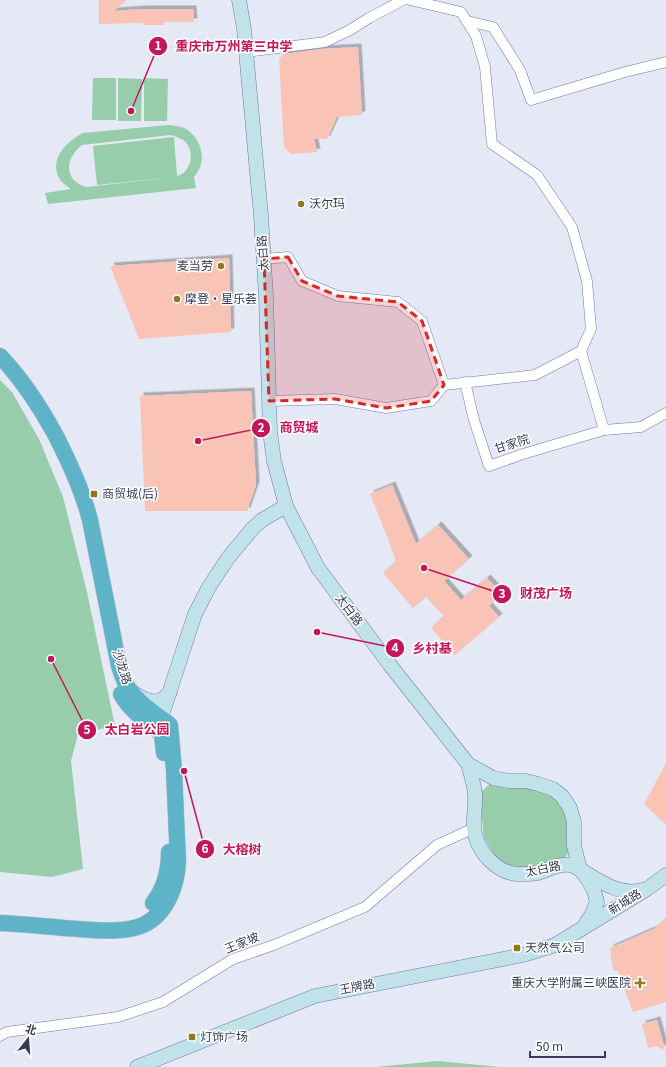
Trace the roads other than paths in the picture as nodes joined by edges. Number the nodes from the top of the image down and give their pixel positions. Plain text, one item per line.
1 (239, 0) edge
2 (403, 0) edge
3 (410, 0) edge
4 (467, 21) junction
5 (246, 52) junction
6 (666, 62) edge
7 (264, 259) junction
8 (581, 351) junction
9 (0, 356) edge
10 (0, 371) edge
11 (465, 382) junction
12 (444, 384) junction
13 (269, 401) junction
14 (666, 413) edge
15 (604, 430) junction
16 (286, 506) junction
17 (128, 688) junction
18 (170, 692) junction
19 (165, 726) junction
20 (468, 764) junction
21 (474, 828) junction
22 (580, 870) junction
23 (666, 875) edge
24 (646, 889) junction
25 (0, 914) edge
26 (0, 923) edge
27 (583, 928) junction
28 (0, 1036) edge
29 (137, 1067) edge

1 - 5 main road, 太白路
2 - 5 street
3 - 4 street
4 - 6 street
4 - 8 street
5 - 7 main road, 太白路
7 - 12 street
7 - 13 main road, 太白路
8 - 11 street
8 - 15 street
9 - 17 highway, 沙龙路
10 - 19 highway, 沙龙路
11 - 12 street
11 - 15 street, 甘家院
12 - 13 street
13 - 16 main road, 太白路
14 - 15 street, 甘家院
16 - 18 main road
16 - 20 main road, 太白路
17 - 18 main road
17 - 19 highway, 沙龙路
18 - 19 main road
19 - 25 highway
19 - 26 highway
20 - 21 main road, 太白路
20 - 22 main road, 太白路
21 - 22 main road, 太白路
21 - 28 street, 王家坡
22 - 24 main road, 太白路
22 - 27 main road, 太白路
23 - 24 main road, 新城路
24 - 27 main road, 新城路
27 - 29 main road, 王牌路

